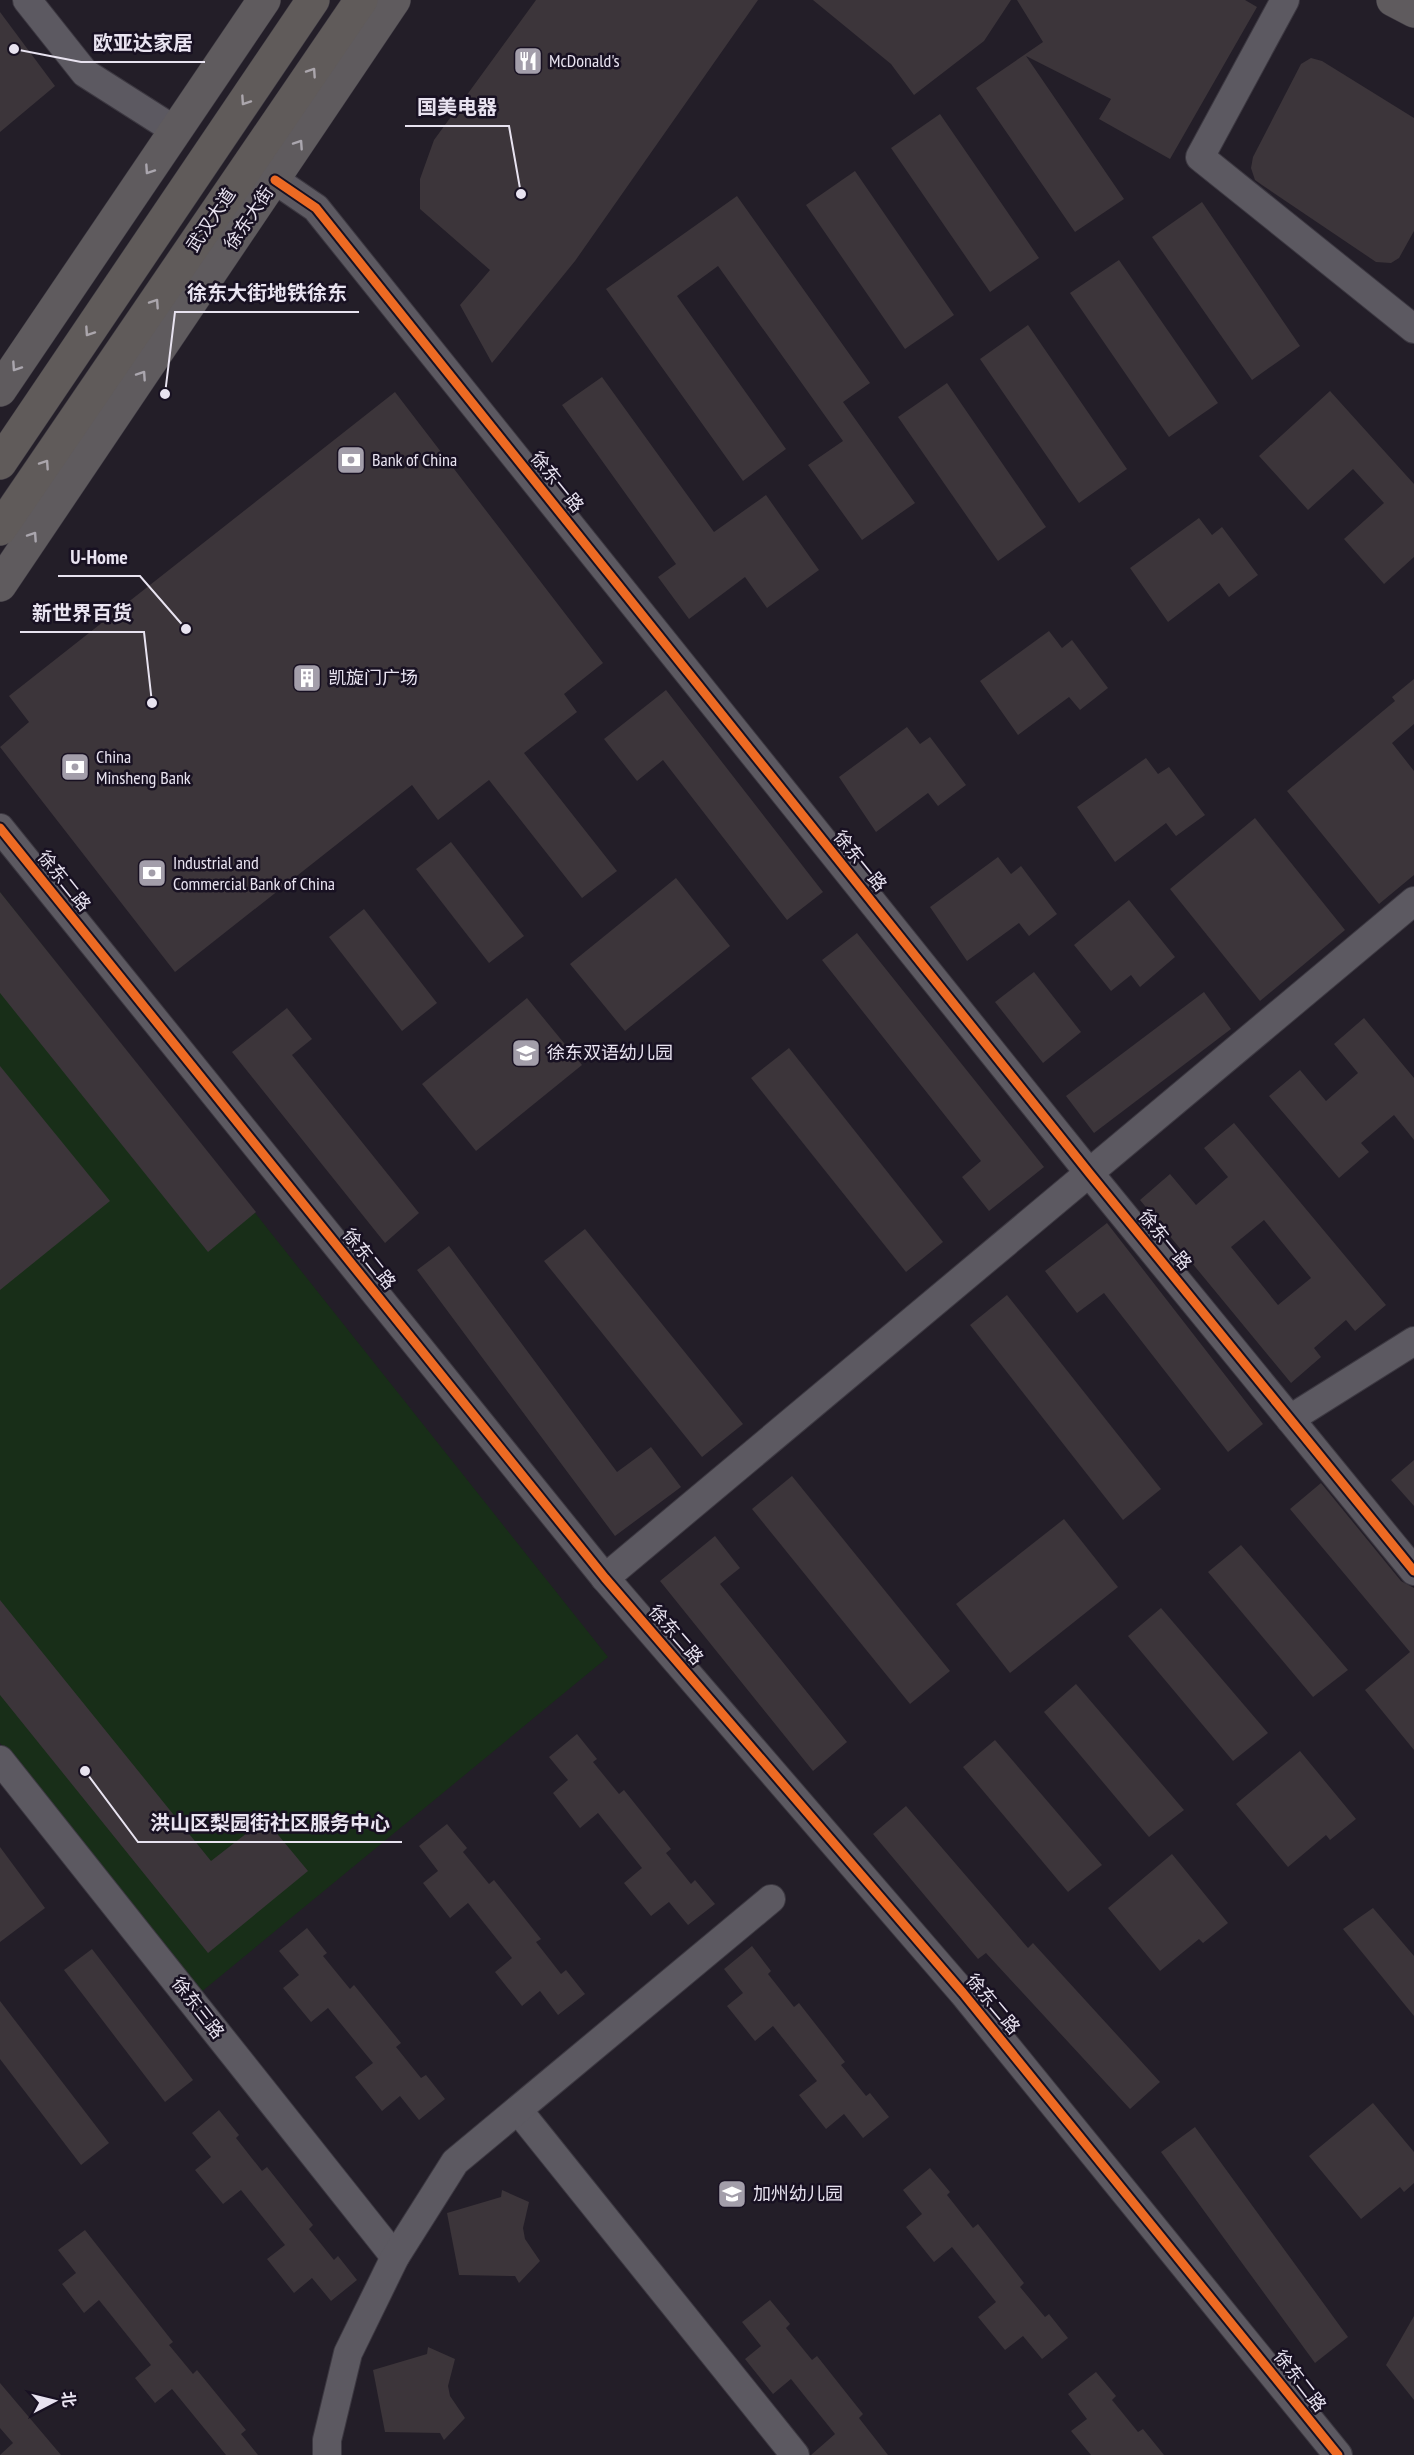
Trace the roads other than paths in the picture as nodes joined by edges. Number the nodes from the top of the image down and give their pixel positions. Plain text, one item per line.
1 (27, 0) edge
2 (264, 0) edge
3 (313, 0) edge
4 (361, 0) edge
5 (394, 0) edge
6 (1285, 0) edge
7 (1393, 0) edge
8 (1414, 11) edge
9 (176, 131) junction
10 (275, 180) junction
11 (1414, 329) edge
12 (0, 390) edge
13 (0, 463) edge
14 (0, 529) edge
15 (0, 585) edge
16 (0, 828) edge
17 (1414, 901) edge
18 (1090, 1174) junction
19 (1414, 1341) edge
20 (1290, 1419) junction
21 (1414, 1571) edge
22 (605, 1578) junction
23 (0, 1760) edge
24 (771, 1899) dead end
25 (518, 2110) junction
26 (395, 2257) junction
27 (327, 2455) edge
28 (795, 2455) edge
29 (1338, 2455) edge

1 - 9 street
2 - 9 main road
3 -> 13 highway
14 -> 4 highway, 武汉大道
10 -> 5 main road, 徐东大街
6 - 11 street
7 - 8 main road
9 -> 12 main road
15 -> 10 main road, 徐东大街
10 - 18 street, 徐东一路
16 - 22 street, 徐东二路
17 - 18 street
18 - 20 street, 徐东一路
18 - 22 street
19 - 20 street
20 - 21 street, 徐东一路
22 - 29 street, 徐东二路
23 - 26 street, 徐东三路
24 - 25 street
25 - 26 street
25 - 28 street
26 - 27 street

